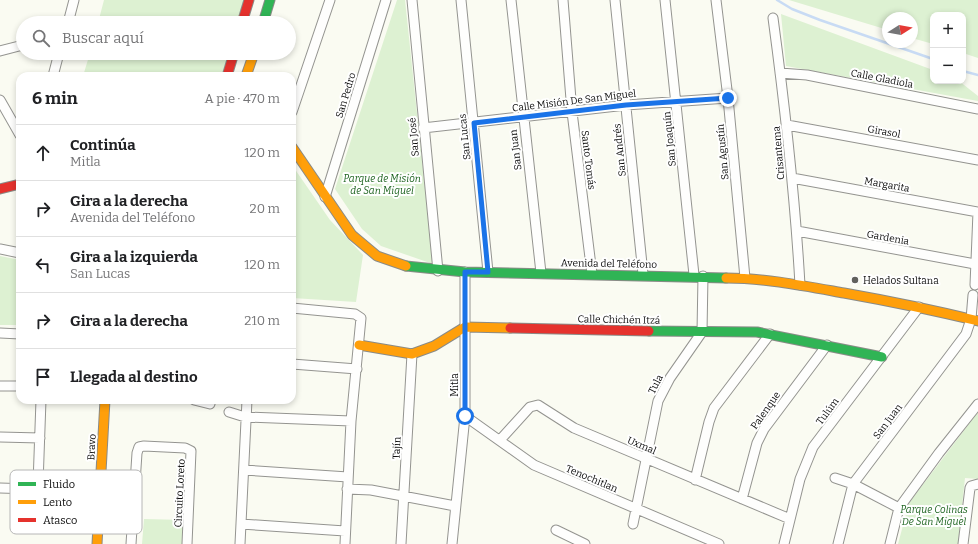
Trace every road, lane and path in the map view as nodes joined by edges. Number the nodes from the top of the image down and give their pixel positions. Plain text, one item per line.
1 (74, 0) edge
2 (249, 0) edge
3 (270, 0) edge
4 (330, 0) edge
5 (386, 0) edge
6 (412, 0) edge
7 (461, 0) edge
8 (511, 0) edge
9 (563, 0) edge
10 (615, 0) edge
11 (665, 0) edge
12 (716, 0) edge
13 (70, 16) edge
14 (244, 16) edge
15 (265, 16) edge
16 (773, 18) dead end
17 (16, 47) edge
18 (0, 52) edge
19 (57, 60) edge
20 (232, 60) edge
21 (252, 60) edge
22 (230, 67) junction
23 (54, 72) edge
24 (228, 72) edge
25 (235, 72) edge
26 (247, 72) edge
27 (780, 73) junction
28 (728, 98) junction
29 (0, 100) edge
30 (296, 100) edge
31 (676, 100) junction
32 (626, 105) junction
33 (978, 109) edge
34 (572, 112) junction
35 (522, 118) junction
36 (474, 123) junction
37 (787, 125) junction
38 (16, 128) edge
39 (424, 128) junction
40 (296, 153) edge
41 (978, 160) edge
42 (792, 178) junction
43 (16, 185) edge
44 (0, 189) edge
45 (325, 197) junction
46 (978, 212) edge
47 (797, 231) junction
48 (0, 248) edge
49 (16, 252) edge
50 (975, 264) junction
51 (438, 271) junction
52 (465, 272) junction
53 (488, 272) junction
54 (541, 273) junction
55 (592, 274) junction
56 (643, 274) junction
57 (694, 275) junction
58 (703, 276) junction
59 (745, 278) junction
60 (800, 285) junction
61 (919, 307) junction
62 (296, 308) edge
63 (975, 320) edge
64 (464, 327) junction
65 (702, 332) junction
66 (0, 333) edge
67 (16, 334) edge
68 (770, 334) junction
69 (359, 345) junction
70 (828, 345) junction
71 (412, 354) junction
72 (882, 357) junction
73 (296, 364) edge
74 (357, 369) junction
75 (0, 386) edge
76 (16, 386) edge
77 (42, 404) edge
78 (105, 404) edge
79 (247, 404) edge
80 (978, 404) edge
81 (228, 412) dead end
82 (465, 416) junction
83 (246, 417) junction
84 (351, 421) junction
85 (0, 437) edge
86 (40, 438) junction
87 (500, 440) junction
88 (647, 459) junction
89 (39, 470) edge
90 (101, 470) edge
91 (135, 470) edge
92 (244, 470) junction
93 (348, 477) junction
94 (836, 478) dead end
95 (695, 480) junction
96 (852, 484) junction
97 (978, 484) edge
98 (347, 490) junction
99 (404, 496) junction
100 (742, 498) junction
101 (454, 506) junction
102 (900, 508) junction
103 (636, 509) junction
104 (790, 519) junction
105 (241, 524) junction
106 (633, 524) dead end
107 (556, 530) dead end
108 (345, 531) junction
109 (98, 534) edge
110 (132, 534) edge
111 (574, 542) edge
112 (97, 544) edge
113 (131, 544) edge
114 (187, 544) edge
115 (240, 544) edge
116 (345, 544) edge
117 (401, 544) edge
118 (452, 544) edge
119 (585, 544) edge
120 (719, 544) edge
121 (784, 544) edge
122 (838, 544) edge
123 (890, 544) edge
124 (963, 544) edge

1 - 13 street
2 - 14 street
3 - 15 street
4 - 30 street
5 - 45 street, San Pedro
6 - 39 street, San José
7 - 36 street, San Lucas
8 - 35 street, San Juan
9 - 34 street, Santo Tomás
10 - 32 street, San Andrés
11 - 31 street, San Joaquín
12 - 28 street, San Agustín
16 - 27 street, Crisantema
17 - 18 street
19 - 23 street
20 - 22 street
21 - 26 street
22 - 24 street
22 - 25 street
27 - 33 street, Calle Gladiola
27 - 37 street, Crisantema
28 - 31 street, Calle Misión De San Miguel
28 - 59 street, San Agustín
29 - 38 street
31 - 32 street, Calle Misión De San Miguel
31 - 57 street, San Joaquín
32 - 34 street, Calle Misión De San Miguel
32 - 56 street, San Andrés
34 - 35 street, Calle Misión De San Miguel
34 - 55 street, Santo Tomás
35 - 36 street, Calle Misión De San Miguel
35 - 54 street, San Juan
36 - 39 street, Calle Misión De San Miguel
36 - 53 street, San Lucas
37 - 41 street, Girasol
37 - 42 street, Crisantema
39 - 51 street, San José
40 - 45 street, Avenida del Teléfono
42 - 46 street, Margarita
42 - 47 street, Crisantema
43 - 44 street
45 - 51 street, Avenida del Teléfono
46 - 50 street, San Juan
47 - 50 street, Gardenia
47 - 60 street, Crisantema
48 - 49 street
50 - 63 street, San Juan
51 - 52 street, Avenida del Teléfono
52 - 53 street, Avenida del Teléfono
52 - 64 street, Mitla
53 - 54 street, Avenida del Teléfono
54 - 55 street, Avenida del Teléfono
55 - 56 street, Avenida del Teléfono
56 - 57 street, Avenida del Teléfono
57 - 58 street, Avenida del Teléfono
58 - 59 street, Avenida del Teléfono
58 - 65 street
59 - 60 street, Avenida del Teléfono
60 - 61 street, Avenida del Teléfono
61 - 63 street, Avenida del Teléfono
61 - 72 street, Tulúm
62 - 69 street
63 - 96 street, San Juan
64 - 65 street, Calle Chichén Itzá
64 - 71 street
64 - 82 street, Mitla
65 - 68 street, Calle Chichén Itzá
65 - 88 street, Tula
66 - 67 street
68 - 70 street, Calle Chichén Itzá
68 - 95 street
69 - 71 street
69 - 74 street
70 - 72 street, Calle Chichén Itzá
70 - 100 street, Palenque
71 - 99 street, Tajín
72 - 104 street, Tulúm
73 - 74 street
74 - 84 street
75 - 76 street
77 - 86 street
78 - 90 street, Bravo
79 - 83 street
80 - 102 street
81 - 83 street
82 - 87 street, Tenochitlan
82 - 101 street, Mitla
83 - 84 street
83 - 92 street
84 - 93 street
85 - 86 street
86 - 89 street
87 - 88 street, Uxmal
87 - 103 street, Tenochitlan
88 - 95 street, Uxmal
88 - 103 street, Tula
91 - 114 street, Circuito Loreto
92 - 93 street
92 - 105 street
93 - 98 street
94 - 96 street
95 - 100 street, Uxmal
96 - 102 street
96 - 122 street, San Juan
97 - 124 street
98 - 99 street
98 - 108 street
99 - 101 street
99 - 117 street, Tajín
100 - 104 street, Uxmal
101 - 118 street, Mitla
102 - 123 street
103 - 106 street, Tula
103 - 120 street, Tenochitlan
104 - 121 street, Tulúm
105 - 108 street
105 - 115 street
107 - 111 street
108 - 116 street
109 - 112 street, Bravo
110 - 113 street, Circuito Loreto
111 - 119 street

